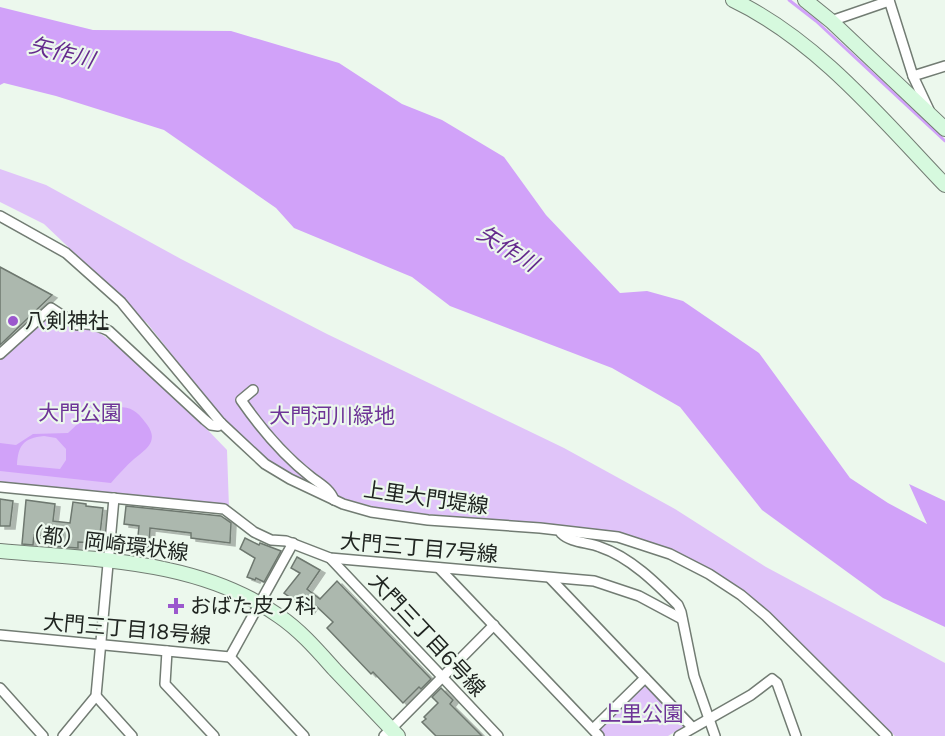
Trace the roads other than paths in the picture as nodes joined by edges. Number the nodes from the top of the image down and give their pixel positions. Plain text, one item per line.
1 (733, 0) edge
2 (806, 0) edge
3 (889, 0) edge
4 (831, 21) junction
5 (945, 66) edge
6 (913, 76) junction
7 (931, 114) junction
8 (945, 129) edge
9 (945, 184) edge
10 (0, 216) edge
11 (0, 354) edge
12 (254, 390) dead end
13 (221, 423) junction
14 (0, 487) edge
15 (114, 498) junction
16 (334, 500) junction
17 (560, 531) junction
18 (293, 543) junction
19 (0, 551) edge
20 (330, 558) junction
21 (109, 562) junction
22 (439, 568) junction
23 (550, 578) junction
24 (260, 604) junction
25 (682, 619) junction
26 (494, 625) junction
27 (0, 635) edge
28 (102, 644) junction
29 (167, 651) junction
30 (230, 657) junction
31 (442, 677) junction
32 (645, 678) junction
33 (0, 688) edge
34 (96, 696) junction
35 (709, 718) junction
36 (692, 727) junction
37 (596, 733) edge
38 (391, 734) edge
39 (43, 736) edge
40 (63, 736) edge
41 (132, 736) edge
42 (214, 736) edge
43 (304, 736) edge
44 (498, 736) edge
45 (679, 736) edge
46 (715, 736) edge
47 (796, 736) edge
48 (887, 736) edge

1 - 9 street
2 - 4 street
3 - 4 street
3 - 6 street
4 - 7 street
5 - 6 street
6 - 7 street
7 - 8 street
10 - 13 street, 上里大門堤線
11 - 13 street
12 - 16 street
13 - 16 street, 上里大門堤線
14 - 15 street, 大門三丁目7号線
15 - 18 street, 大門三丁目7号線
15 - 21 street
16 - 17 street, 上里大門堤線
17 - 25 street
17 - 48 street, 上里大門堤線
18 - 20 street, 大門三丁目7号線
18 - 24 street, 大門三丁目18号線
19 - 21 street, （都）岡崎環状線
20 - 22 street, 大門三丁目7号線
20 - 31 street, 大門三丁目6号線
21 - 24 street, （都）岡崎環状線
21 - 28 street
22 - 23 street, 大門三丁目7号線
22 - 26 street
23 - 25 street, 大門三丁目7号線
23 - 32 street
24 - 30 street, 大門三丁目18号線
24 - 38 street, （都）岡崎環状線
25 - 35 street
26 - 31 street
26 - 37 street
27 - 28 street, 大門三丁目18号線
28 - 29 street, 大門三丁目18号線
28 - 34 street
29 - 30 street, 大門三丁目18号線
29 - 42 street
30 - 43 street
31 - 38 street
31 - 44 street, 大門三丁目6号線
32 - 36 street
32 - 37 street
33 - 39 street
34 - 40 street
34 - 41 street
35 - 36 street
35 - 46 street
35 - 47 street
36 - 45 street

